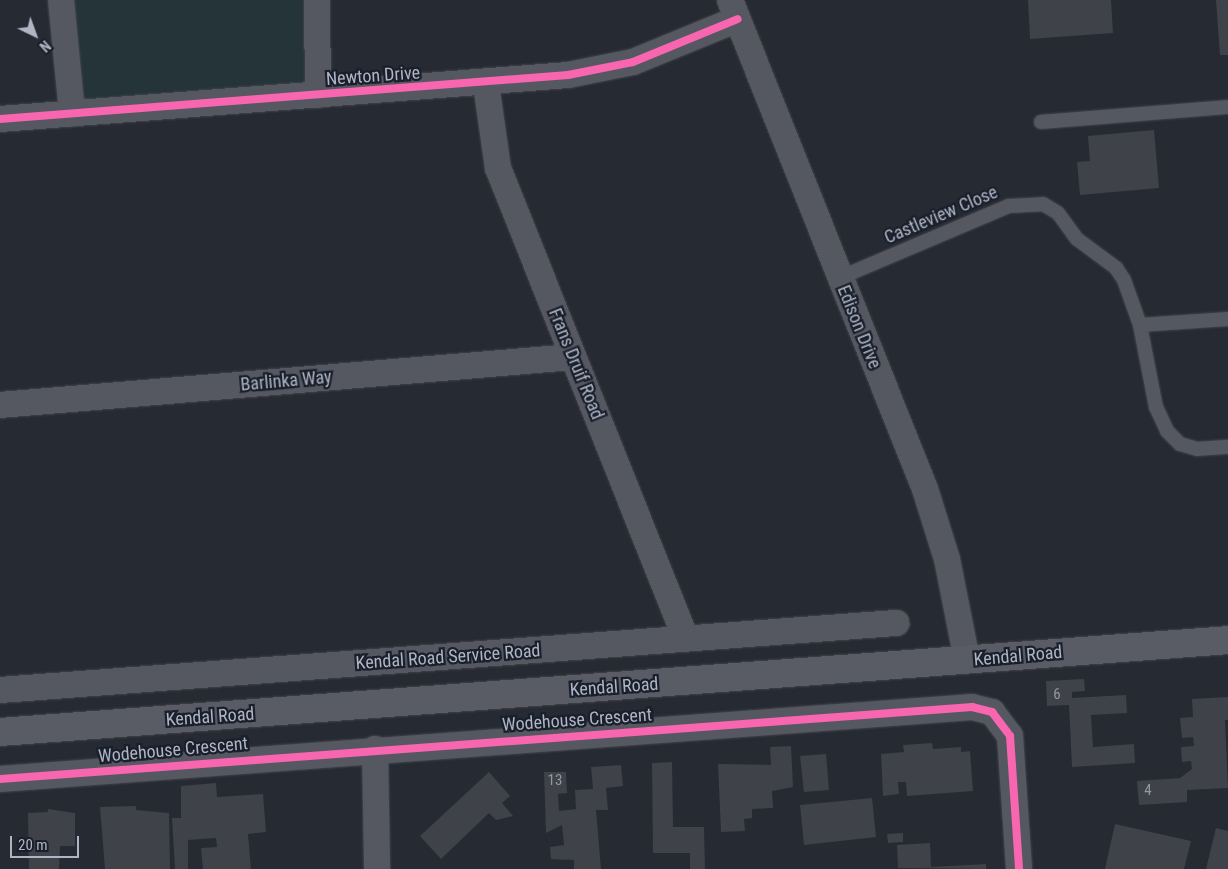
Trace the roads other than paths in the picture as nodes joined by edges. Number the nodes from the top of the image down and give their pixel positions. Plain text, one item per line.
1 (61, 0) edge
2 (317, 0) edge
3 (734, 9) edge
4 (486, 84) junction
5 (318, 95) junction
6 (1228, 107) edge
7 (72, 113) junction
8 (0, 119) edge
9 (1042, 122) dead end
10 (840, 278) junction
11 (1228, 319) edge
12 (1140, 325) junction
13 (573, 357) junction
14 (0, 405) edge
15 (1228, 447) edge
16 (896, 623) dead end
17 (686, 639) junction
18 (1228, 640) edge
19 (967, 660) junction
20 (0, 690) edge
21 (0, 732) edge
22 (375, 749) junction
23 (0, 779) edge
24 (377, 869) edge
25 (1019, 869) edge

1 - 7 street
2 - 5 street
3 - 4 street, Newton Drive
3 - 10 street, Edison Drive
4 - 5 street, Newton Drive
4 - 13 street, Frans Druif Road
5 - 7 street, Newton Drive
6 - 9 lane
7 - 8 street, Newton Drive
10 - 12 lane, Castleview Close
10 - 19 street, Edison Drive
11 - 12 lane
12 - 15 lane
13 - 14 street, Barlinka Way
13 - 17 street, Frans Druif Road
16 - 17 street, Kendal Road Service Road
17 - 20 street, Kendal Road Service Road
18 - 19 main road, Kendal Road
19 - 21 main road, Kendal Road
22 - 23 street, Wodehouse Crescent
22 - 24 street
22 - 25 street, Wodehouse Crescent

